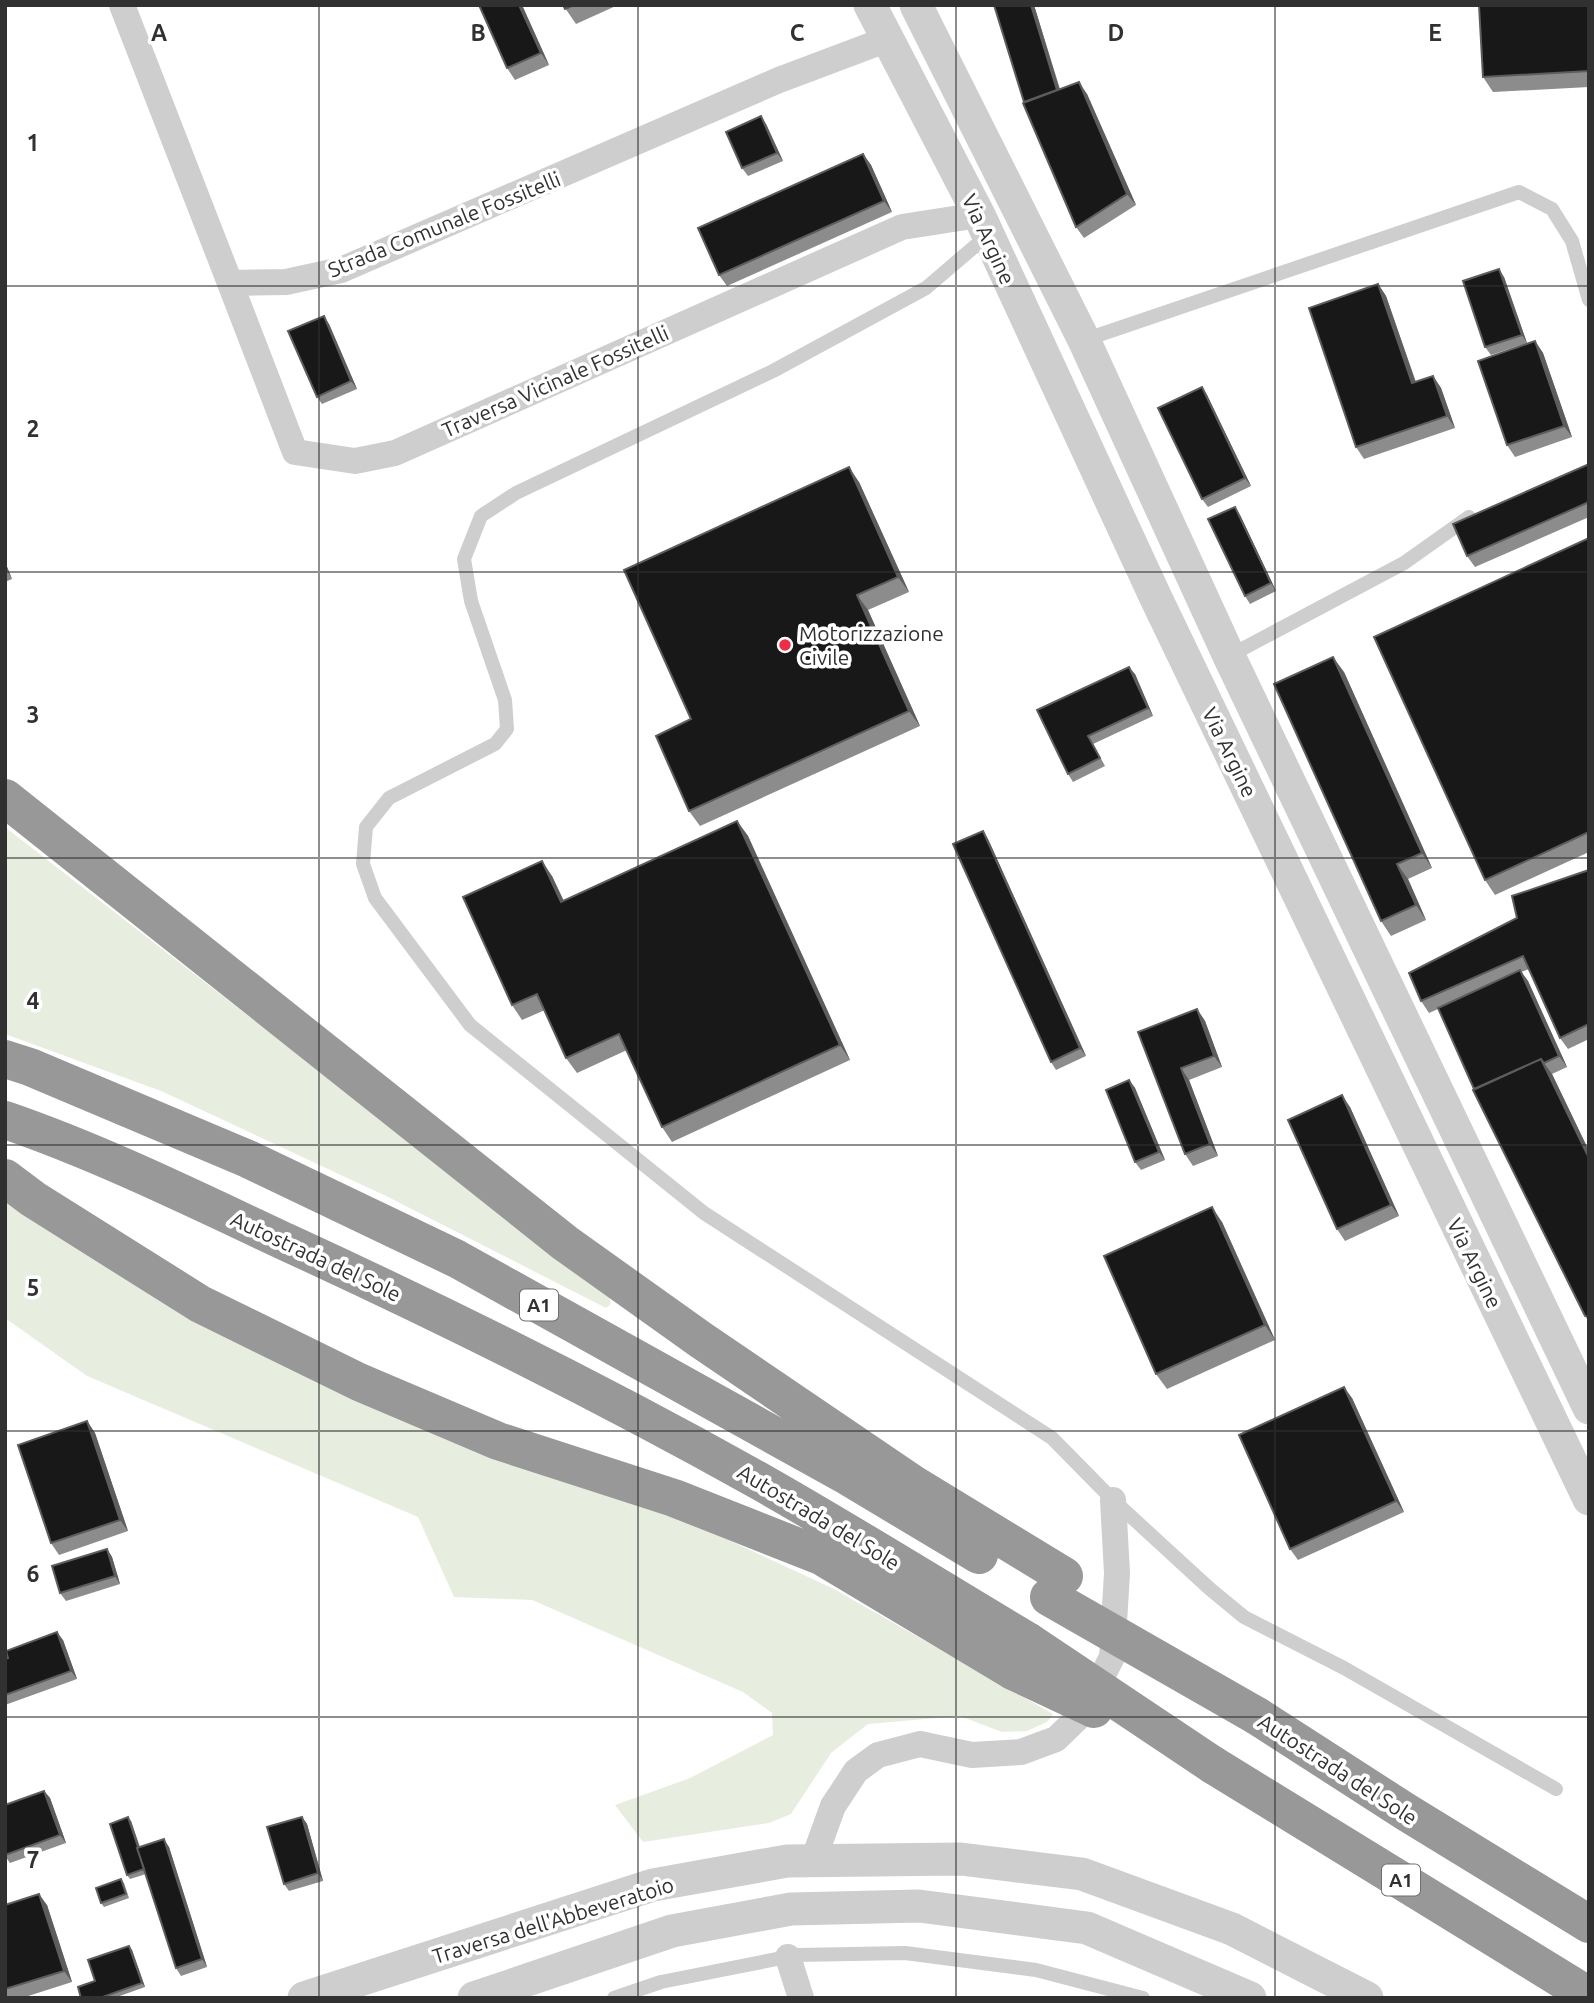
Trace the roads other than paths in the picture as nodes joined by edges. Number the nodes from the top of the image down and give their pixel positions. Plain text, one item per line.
1 (122, 5) edge
2 (870, 5) edge
3 (916, 5) edge
4 (888, 39) junction
5 (984, 225) junction
6 (230, 283) junction
7 (1589, 300) edge
8 (1084, 340) junction
9 (1479, 513) edge
10 (1229, 656) junction
11 (5, 798) edge
12 (5, 1059) edge
13 (5, 1120) edge
14 (19, 1189) edge
15 (1585, 1389) edge
16 (1112, 1500) junction
17 (1589, 1500) edge
18 (1057, 1586) junction
19 (1021, 1656) junction
20 (1556, 1789) dead end
21 (813, 1861) junction
22 (1589, 1924) edge
23 (788, 1957) junction
24 (1589, 1996) edge
25 (304, 1998) edge
26 (474, 1998) edge
27 (614, 1998) edge
28 (801, 1998) edge
29 (1143, 1998) edge
30 (1250, 1998) edge
31 (1367, 1998) edge

1 - 6 street
2 - 4 street, Via Argine
3 - 8 street, Via Argine
4 - 5 street, Via Argine
4 - 6 street, Strada Comunale Fossitelli
5 - 6 street, Traversa Vicinale Fossitelli
5 - 16 lane
5 - 17 street, Via Argine
7 - 8 lane
8 - 10 street, Via Argine
9 - 10 lane
10 - 15 street, Via Argine
11 - 18 highway
12 - 18 highway, A1
13 - 19 highway, Autostrada del Sole / A1
14 - 19 highway
16 - 20 lane
16 - 21 street
18 - 22 highway, Autostrada del Sole, bridge
19 - 24 highway, A1, bridge
21 - 25 street, Traversa dell'Abbeveratoio
21 - 31 street, Traversa dell'Abbeveratoio
23 - 27 lane
23 - 28 street
23 - 29 lane
26 - 30 street

